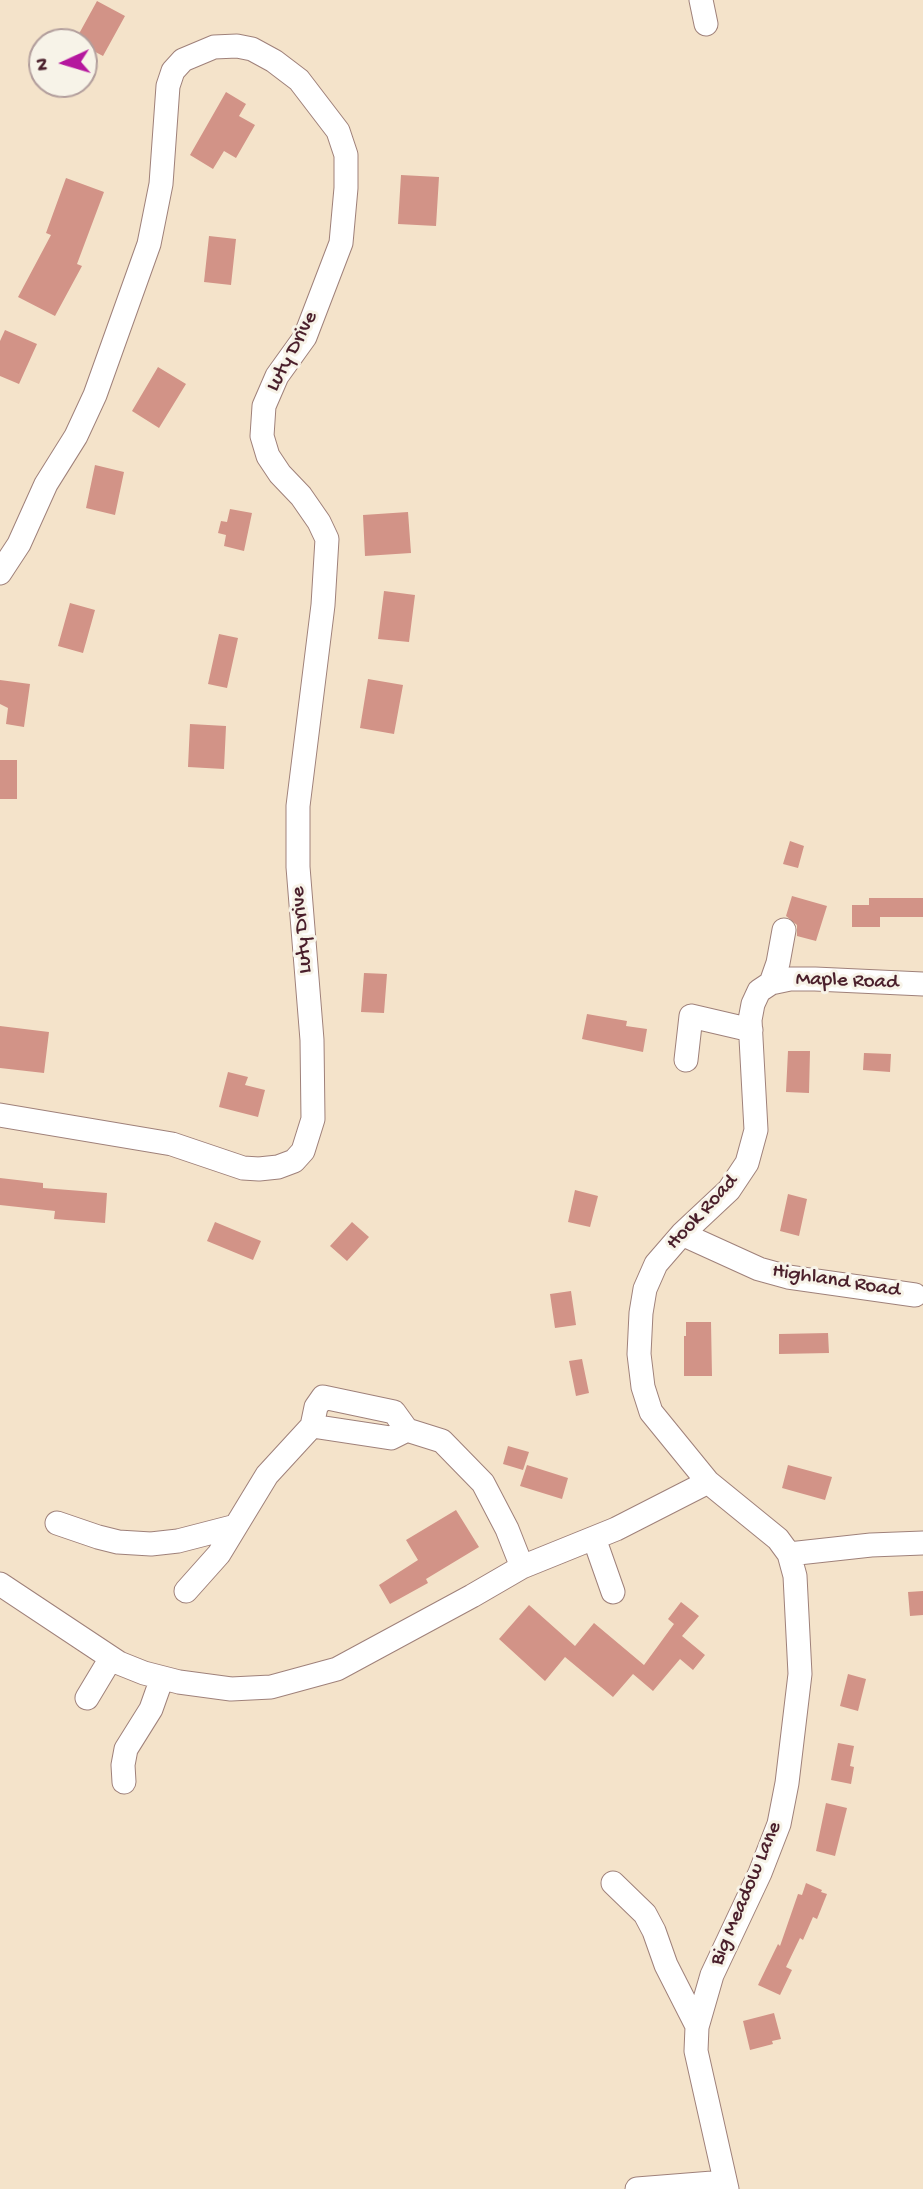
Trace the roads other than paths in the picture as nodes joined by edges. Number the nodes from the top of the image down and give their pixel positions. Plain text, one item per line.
1 (701, 0) edge
2 (706, 23) dead end
3 (0, 573) edge
4 (784, 930) dead end
5 (771, 983) junction
6 (923, 984) edge
7 (751, 1030) junction
8 (686, 1060) dead end
9 (0, 1115) edge
10 (682, 1234) junction
11 (915, 1295) dead end
12 (708, 1482) junction
13 (57, 1523) dead end
14 (236, 1526) junction
15 (594, 1538) junction
16 (923, 1543) edge
17 (789, 1554) junction
18 (522, 1567) junction
19 (0, 1584) edge
20 (186, 1591) dead end
21 (613, 1592) dead end
22 (111, 1658) junction
23 (162, 1678) junction
24 (87, 1698) dead end
25 (124, 1782) dead end
26 (613, 1883) dead end
27 (697, 2026) junction
28 (726, 2185) edge
29 (637, 2189) edge

1 - 2 street
3 - 9 street, Luty Drive
4 - 5 street, Hook Road
5 - 6 street, Maple Road
5 - 7 street, Hook Road
7 - 8 street
7 - 10 street, Hook Road
10 - 11 street, Highland Road
10 - 12 street, Hook Road
12 - 15 street
12 - 17 street, Hook Road
13 - 14 street
14 - 18 street
14 - 20 street
15 - 18 street
15 - 21 street
16 - 17 street
17 - 27 street, Big Meadow Lane
18 - 23 street
19 - 22 street
22 - 23 street
22 - 24 street
23 - 25 street
26 - 27 street
27 - 28 street, Big Meadow Lane
28 - 29 street

